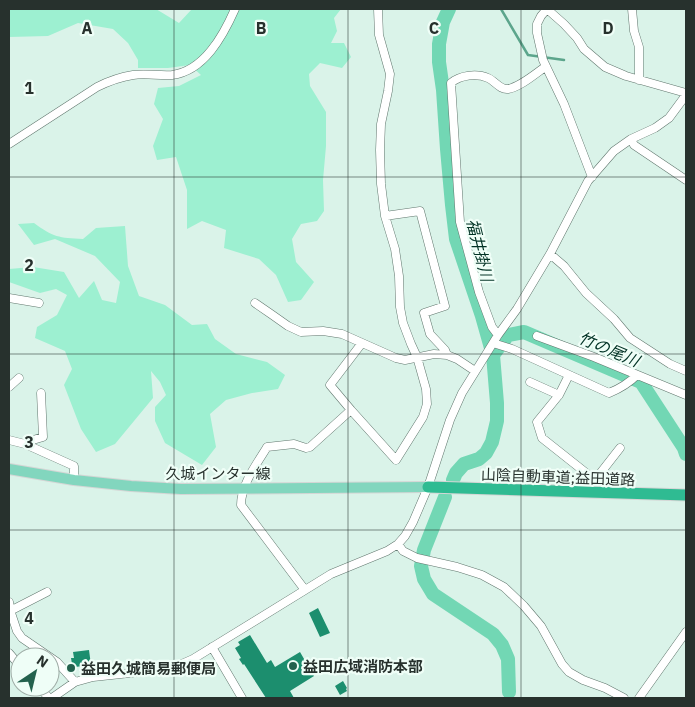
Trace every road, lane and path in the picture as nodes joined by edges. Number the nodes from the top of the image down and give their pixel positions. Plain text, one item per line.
1 (235, 9) edge
2 (378, 9) edge
3 (547, 9) edge
4 (632, 9) edge
5 (545, 67) junction
6 (639, 80) junction
7 (686, 94) edge
8 (631, 139) junction
9 (9, 144) edge
10 (592, 177) junction
11 (686, 180) edge
12 (385, 216) junction
13 (550, 254) junction
14 (9, 298) edge
15 (38, 303) dead end
16 (255, 303) dead end
17 (498, 335) junction
18 (537, 336) dead end
19 (362, 342) junction
20 (493, 343) junction
21 (447, 354) junction
22 (418, 357) junction
23 (475, 371) junction
24 (686, 371) edge
25 (569, 375) junction
26 (636, 375) junction
27 (19, 378) dead end
28 (530, 382) dead end
29 (9, 387) edge
30 (41, 393) dead end
31 (559, 395) junction
32 (686, 395) edge
33 (351, 410) junction
34 (9, 440) edge
35 (28, 445) junction
36 (620, 448) dead end
37 (9, 469) edge
38 (74, 480) junction
39 (428, 487) junction
40 (245, 488) junction
41 (686, 495) edge
42 (398, 544) junction
43 (305, 590) junction
44 (47, 592) dead end
45 (9, 602) edge
46 (10, 611) junction
47 (686, 632) edge
48 (212, 648) junction
49 (75, 682) junction
50 (51, 698) edge
51 (242, 698) edge
52 (624, 698) edge
53 (639, 698) edge

1 - 9 street
2 - 12 street
3 - 5 street
3 - 6 street
4 - 6 street
5 - 10 street
5 - 17 street
6 - 7 street
7 - 8 street
8 - 10 street
8 - 11 street
10 - 13 street
12 - 21 street
12 - 22 street
13 - 17 street
13 - 24 street
14 - 15 street
16 - 19 street
17 - 20 street
18 - 26 street
19 - 22 street
19 - 33 street
20 - 23 street
20 - 25 street
21 - 22 street
21 - 23 street
22 - 33 street
23 - 39 street
25 - 26 street
25 - 31 street
26 - 32 street
27 - 29 street
28 - 31 street
30 - 35 street
31 - 36 street
33 - 40 street
34 - 35 street
35 - 38 street
37 - 38 main road, 久城インター線
38 - 40 main road, 久城インター線
39 - 40 main road, 久城インター線
39 - 41 highway, 山陰自動車道;益田道路
39 - 42 street
40 - 43 street
42 - 43 street
42 - 52 street
43 - 48 street
44 - 46 street
45 - 46 street
46 - 49 street
47 - 53 street
48 - 49 street
48 - 51 street
49 - 50 street

